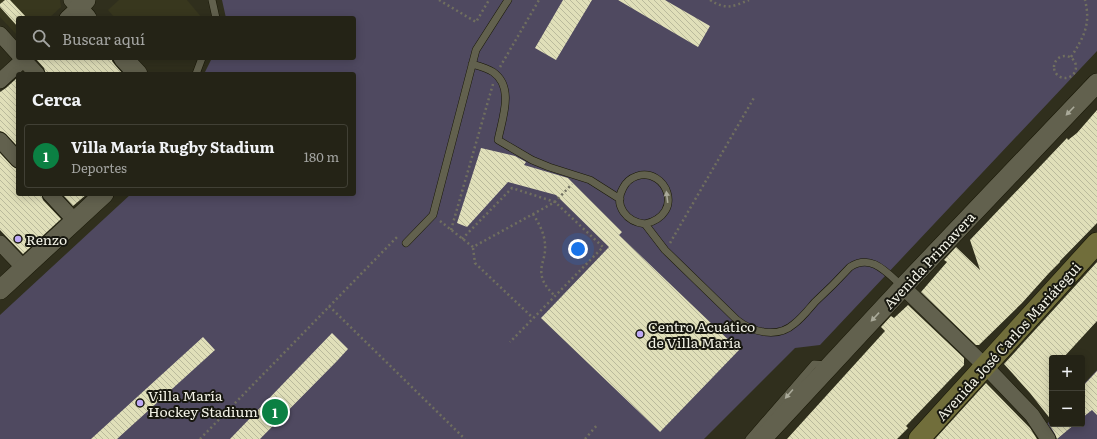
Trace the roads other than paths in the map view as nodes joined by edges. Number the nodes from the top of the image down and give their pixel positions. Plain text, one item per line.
1 (212, 0) edge
2 (508, 0) edge
3 (216, 16) edge
4 (0, 34) edge
5 (16, 51) edge
6 (19, 60) edge
7 (25, 60) edge
8 (125, 60) edge
9 (201, 60) edge
10 (472, 64) junction
11 (35, 72) edge
12 (136, 72) edge
13 (197, 72) edge
14 (0, 81) edge
15 (1097, 83) edge
16 (0, 140) edge
17 (16, 158) edge
18 (52, 196) edge
19 (102, 196) edge
20 (620, 199) junction
21 (75, 221) junction
22 (646, 224) junction
23 (0, 243) edge
24 (406, 243) dead end
25 (1095, 249) edge
26 (24, 268) junction
27 (903, 287) junction
28 (0, 290) edge
29 (831, 365) junction
30 (986, 366) junction
31 (749, 439) edge
32 (762, 439) edge
33 (919, 439) edge
34 (1048, 439) edge

1 - 3 lane
2 - 10 lane
4 - 5 street
6 - 14 street
7 - 11 street
8 - 12 street
9 - 13 lane
10 - 20 lane
10 - 24 lane
15 -> 27 street, Avenida Primavera
16 - 17 street
18 - 21 street
19 - 21 street
20 - 22 lane
22 -> 20 lane
21 - 26 street
22 - 27 lane
23 - 26 street
25 - 30 main road, Avenida José Carlos Mariátegui
26 - 28 street
27 -> 29 street, Avenida Primavera
27 - 30 street
29 -> 31 lane
29 - 32 street, Avenida Primavera
30 - 33 main road, Avenida José Carlos Mariátegui
30 - 34 street

